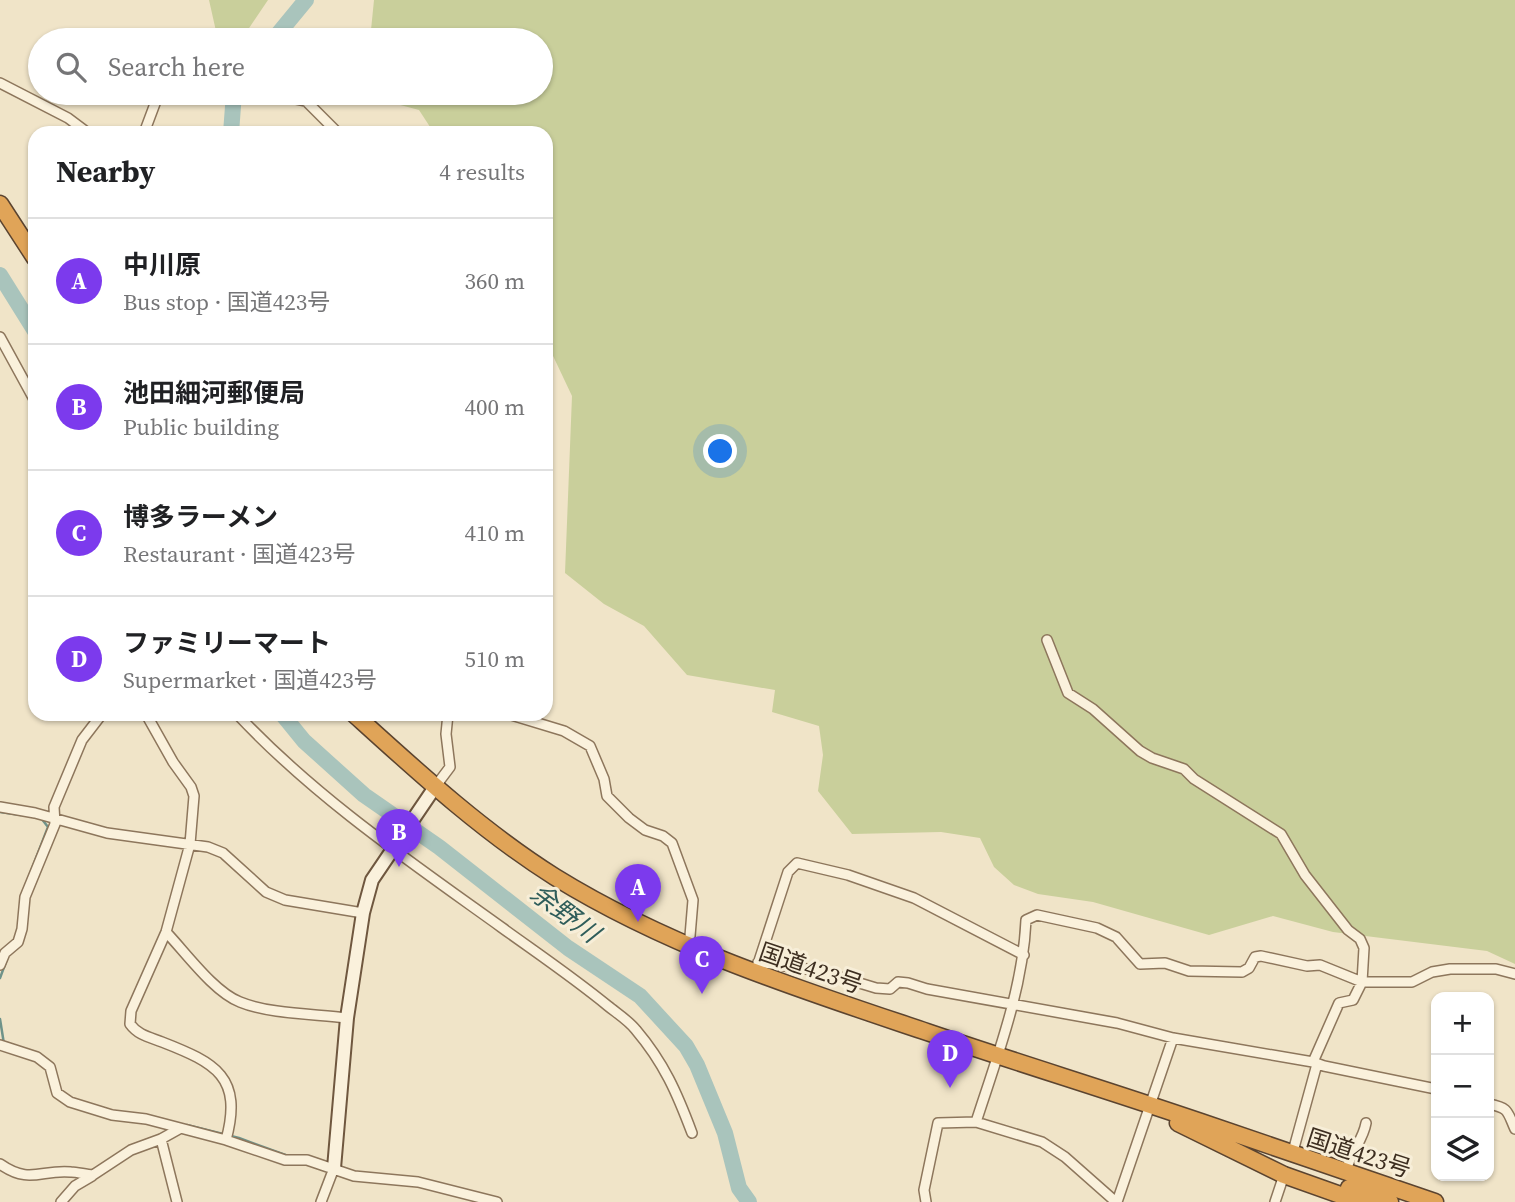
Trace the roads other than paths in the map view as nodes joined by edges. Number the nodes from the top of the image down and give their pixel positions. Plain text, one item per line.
1 (0, 83) edge
2 (28, 97) edge
3 (43, 105) edge
4 (154, 105) edge
5 (310, 105) edge
6 (79, 126) edge
7 (147, 126) edge
8 (331, 126) edge
9 (0, 204) edge
10 (28, 247) edge
11 (0, 338) edge
12 (28, 388) edge
13 (1047, 640) dead end
14 (97, 721) edge
15 (150, 721) edge
16 (243, 721) edge
17 (361, 721) edge
18 (447, 721) edge
19 (531, 721) edge
20 (431, 792) junction
21 (0, 807) edge
22 (54, 818) junction
23 (190, 844) junction
24 (393, 846) junction
25 (363, 913) junction
26 (166, 932) junction
27 (687, 946) junction
28 (1024, 955) junction
29 (0, 965) edge
30 (757, 968) junction
31 (1515, 974) edge
32 (1362, 982) junction
33 (1012, 1005) junction
34 (347, 1018) junction
35 (1173, 1038) junction
36 (0, 1045) edge
37 (998, 1056) junction
38 (1315, 1063) junction
39 (1431, 1088) edge
40 (1494, 1105) edge
41 (1149, 1106) junction
42 (976, 1122) junction
43 (1202, 1122) junction
44 (1366, 1123) dead end
45 (178, 1129) junction
46 (1515, 1129) edge
47 (692, 1133) dead end
48 (161, 1139) junction
49 (226, 1140) junction
50 (1224, 1146) junction
51 (1292, 1155) junction
52 (0, 1164) edge
53 (334, 1168) junction
54 (1346, 1171) junction
55 (93, 1175) junction
56 (1284, 1175) junction
57 (1395, 1200) edge
58 (61, 1202) edge
59 (177, 1202) edge
60 (321, 1202) edge
61 (497, 1202) edge
62 (926, 1202) edge
63 (1117, 1202) edge
64 (1275, 1202) edge
65 (1360, 1202) edge
66 (1435, 1202) edge

1 - 2 street
3 - 6 street
4 - 7 street
5 - 8 street
9 - 10 highway
11 - 12 street
13 - 32 street
14 - 22 street
15 - 23 street
16 - 24 street
17 - 20 highway, 国道423号
18 - 20 street
19 - 27 street
20 - 24 street
20 - 27 highway, 国道423号
21 - 22 street
22 - 23 street
22 - 29 street
23 - 25 street
23 - 26 street
24 - 25 street
24 - 47 street
25 - 34 street
26 - 34 street
26 - 49 street
27 - 30 highway, 国道423号
28 - 30 street
28 - 32 street
28 - 33 street
30 - 33 street
30 - 37 highway, 国道423号
31 - 32 street
32 - 38 street
33 - 35 street
33 - 37 street
34 - 53 street
35 - 38 street
35 - 41 street
36 - 45 street
37 - 41 highway, 国道423号
37 - 42 street
38 - 39 street
38 - 51 street
40 - 46 street
41 - 43 highway, 国道423号
41 - 50 highway, 国道423号
41 - 63 street
42 - 62 street
42 - 63 street
43 - 51 highway, 国道423号
43 - 57 highway
44 - 54 street
45 - 48 street
45 - 49 street
48 - 55 street
48 - 59 street
49 - 53 street
50 - 56 highway, 国道423号
50 - 57 highway
51 - 54 highway, 国道423号
52 - 55 street
53 - 60 street
53 - 61 street
54 - 66 highway, 国道423号
55 - 58 street
56 - 64 street
56 - 65 highway, 国道423号

